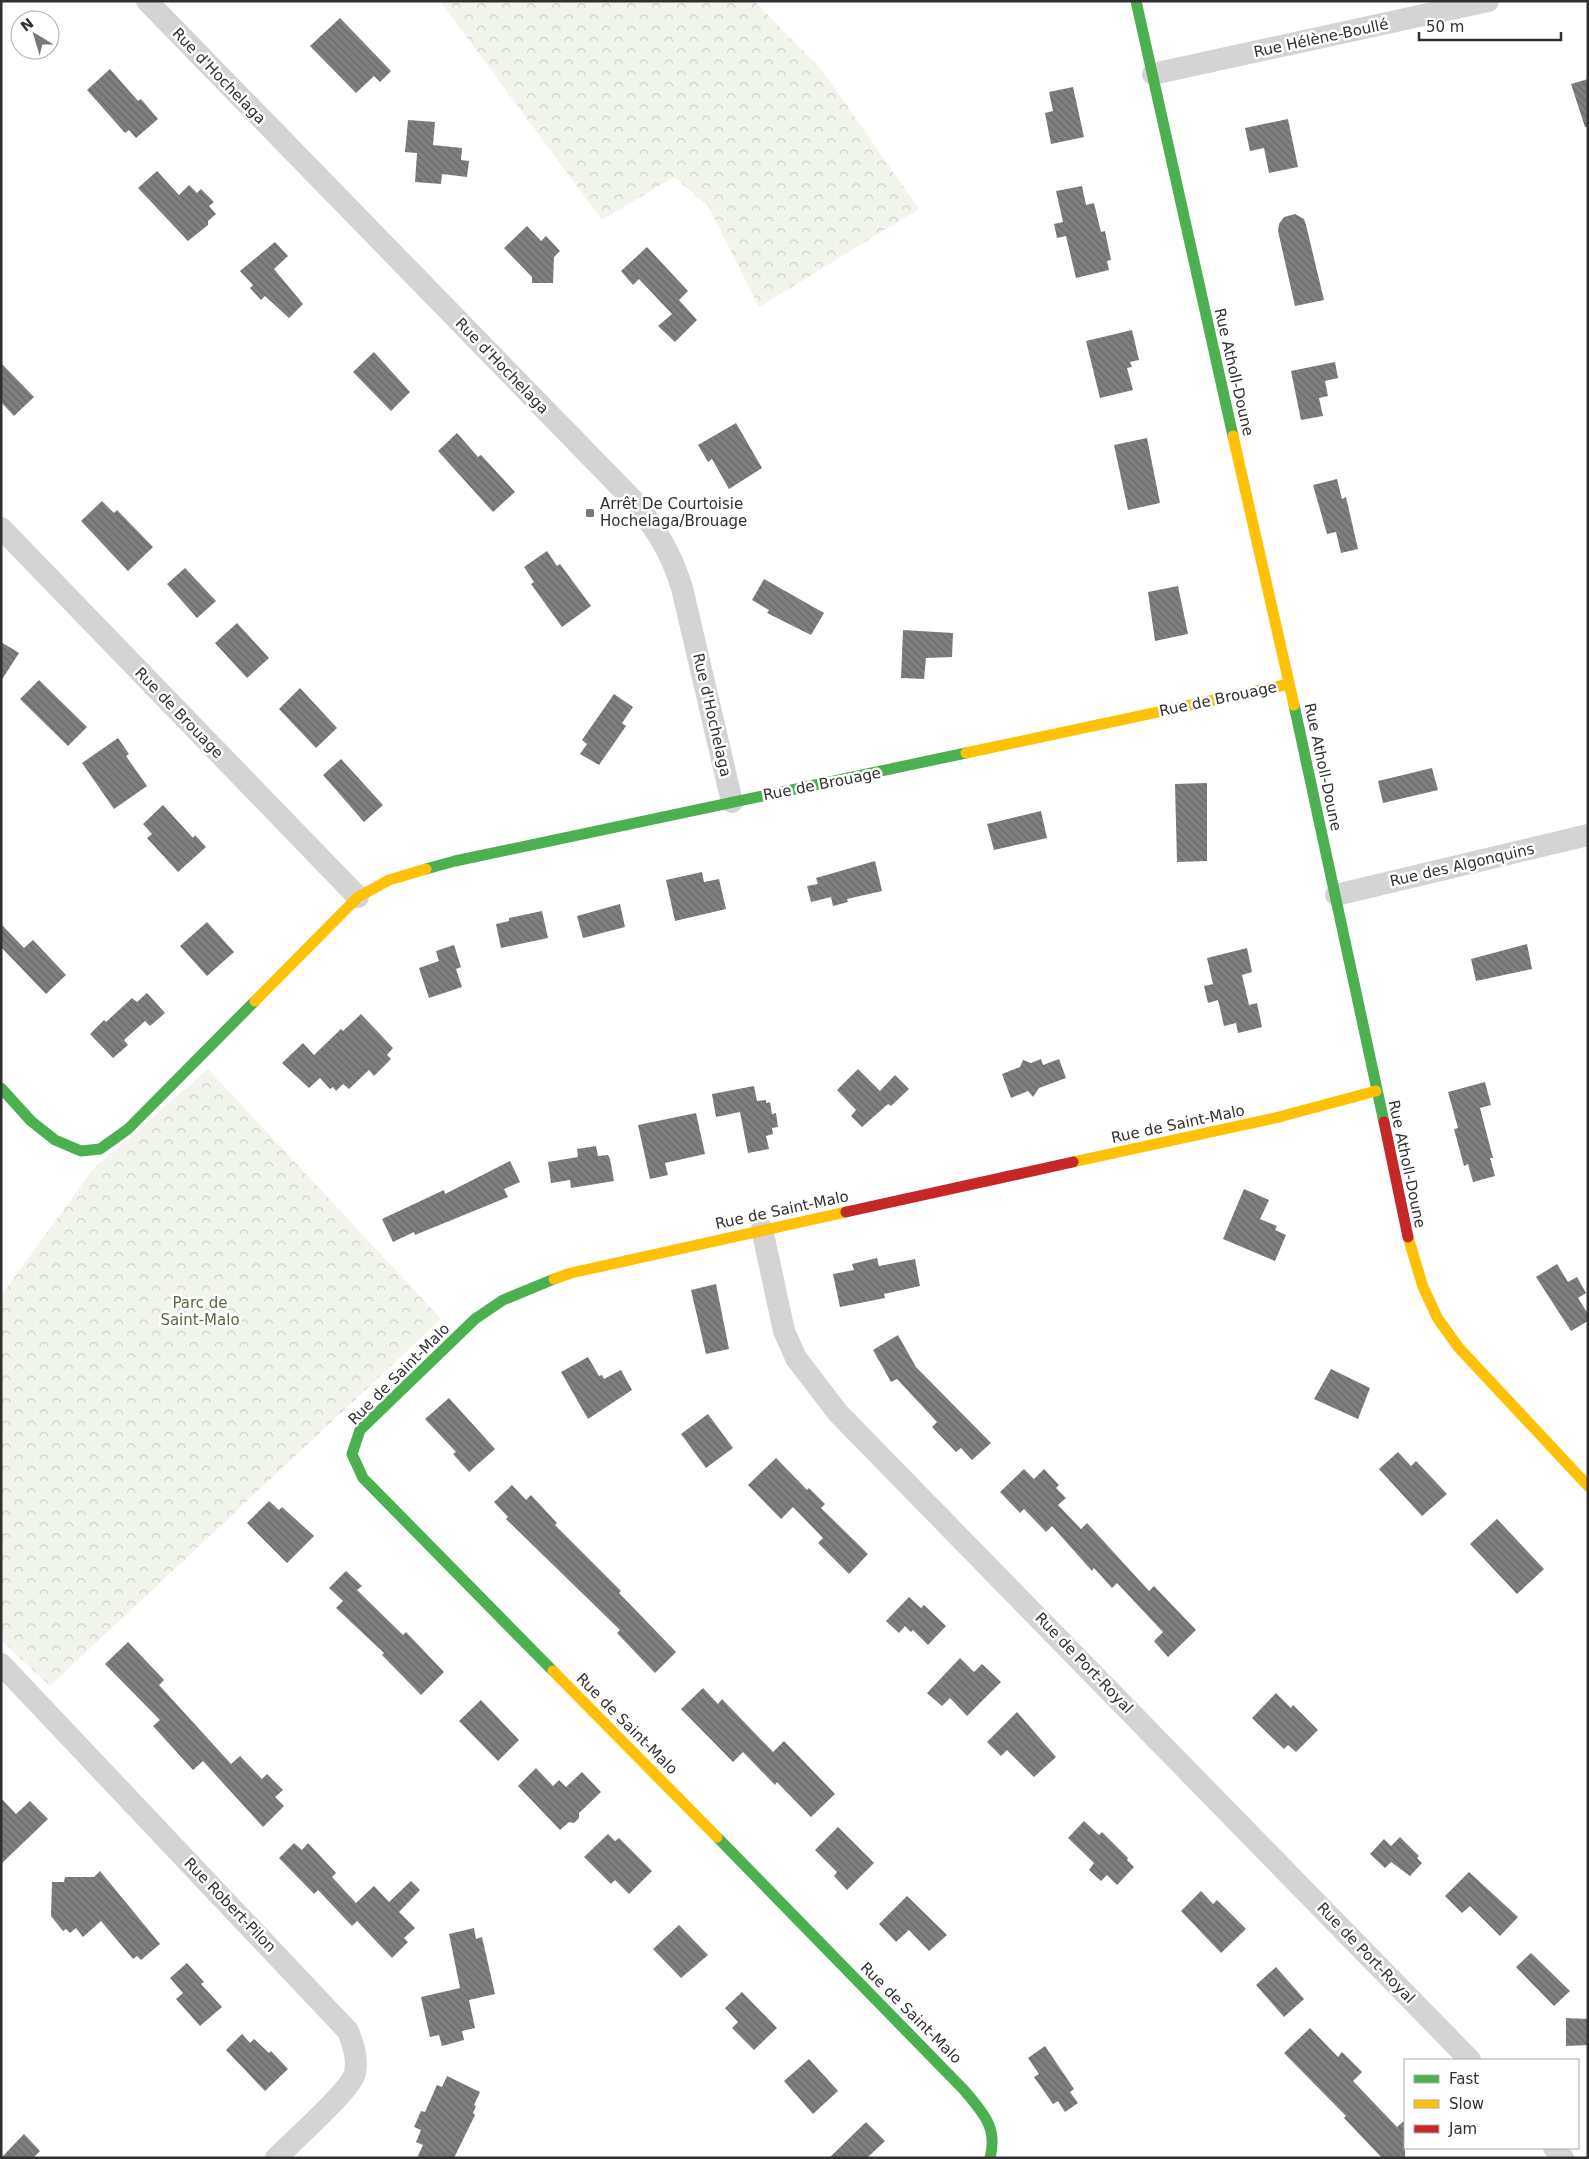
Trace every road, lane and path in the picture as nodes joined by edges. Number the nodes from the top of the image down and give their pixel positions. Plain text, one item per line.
1 (147, 1) edge
2 (1136, 1) edge
3 (1488, 1) edge
4 (1153, 74) junction
5 (1, 528) edge
6 (1290, 684) junction
7 (732, 802) junction
8 (1588, 834) edge
9 (1336, 895) junction
10 (358, 896) junction
11 (1, 1088) edge
12 (1376, 1091) junction
13 (762, 1229) junction
14 (1588, 1486) edge
15 (1, 1664) edge
16 (1469, 2059) edge
17 (276, 2158) edge
18 (990, 2158) edge

1 - 7 street, Rue d'Hochelaga
2 - 4 street, Rue Atholl-Doune
3 - 4 street, Rue Hélène-Boullé
4 - 6 street, Rue Atholl-Doune
5 - 10 street, Rue de Brouage
6 - 7 street, Rue de Brouage
6 - 9 street, Rue Atholl-Doune
7 - 10 street, Rue de Brouage
8 - 9 street, Rue des Algonquins
9 - 12 street, Rue Atholl-Doune
10 - 11 street, Rue de Brouage
12 - 13 street, Rue de Saint-Malo
12 - 14 street, Rue Atholl-Doune
13 - 16 street, Rue de Port-Royal
13 - 18 street, Rue de Saint-Malo
15 - 17 street, Rue Robert-Pilon

